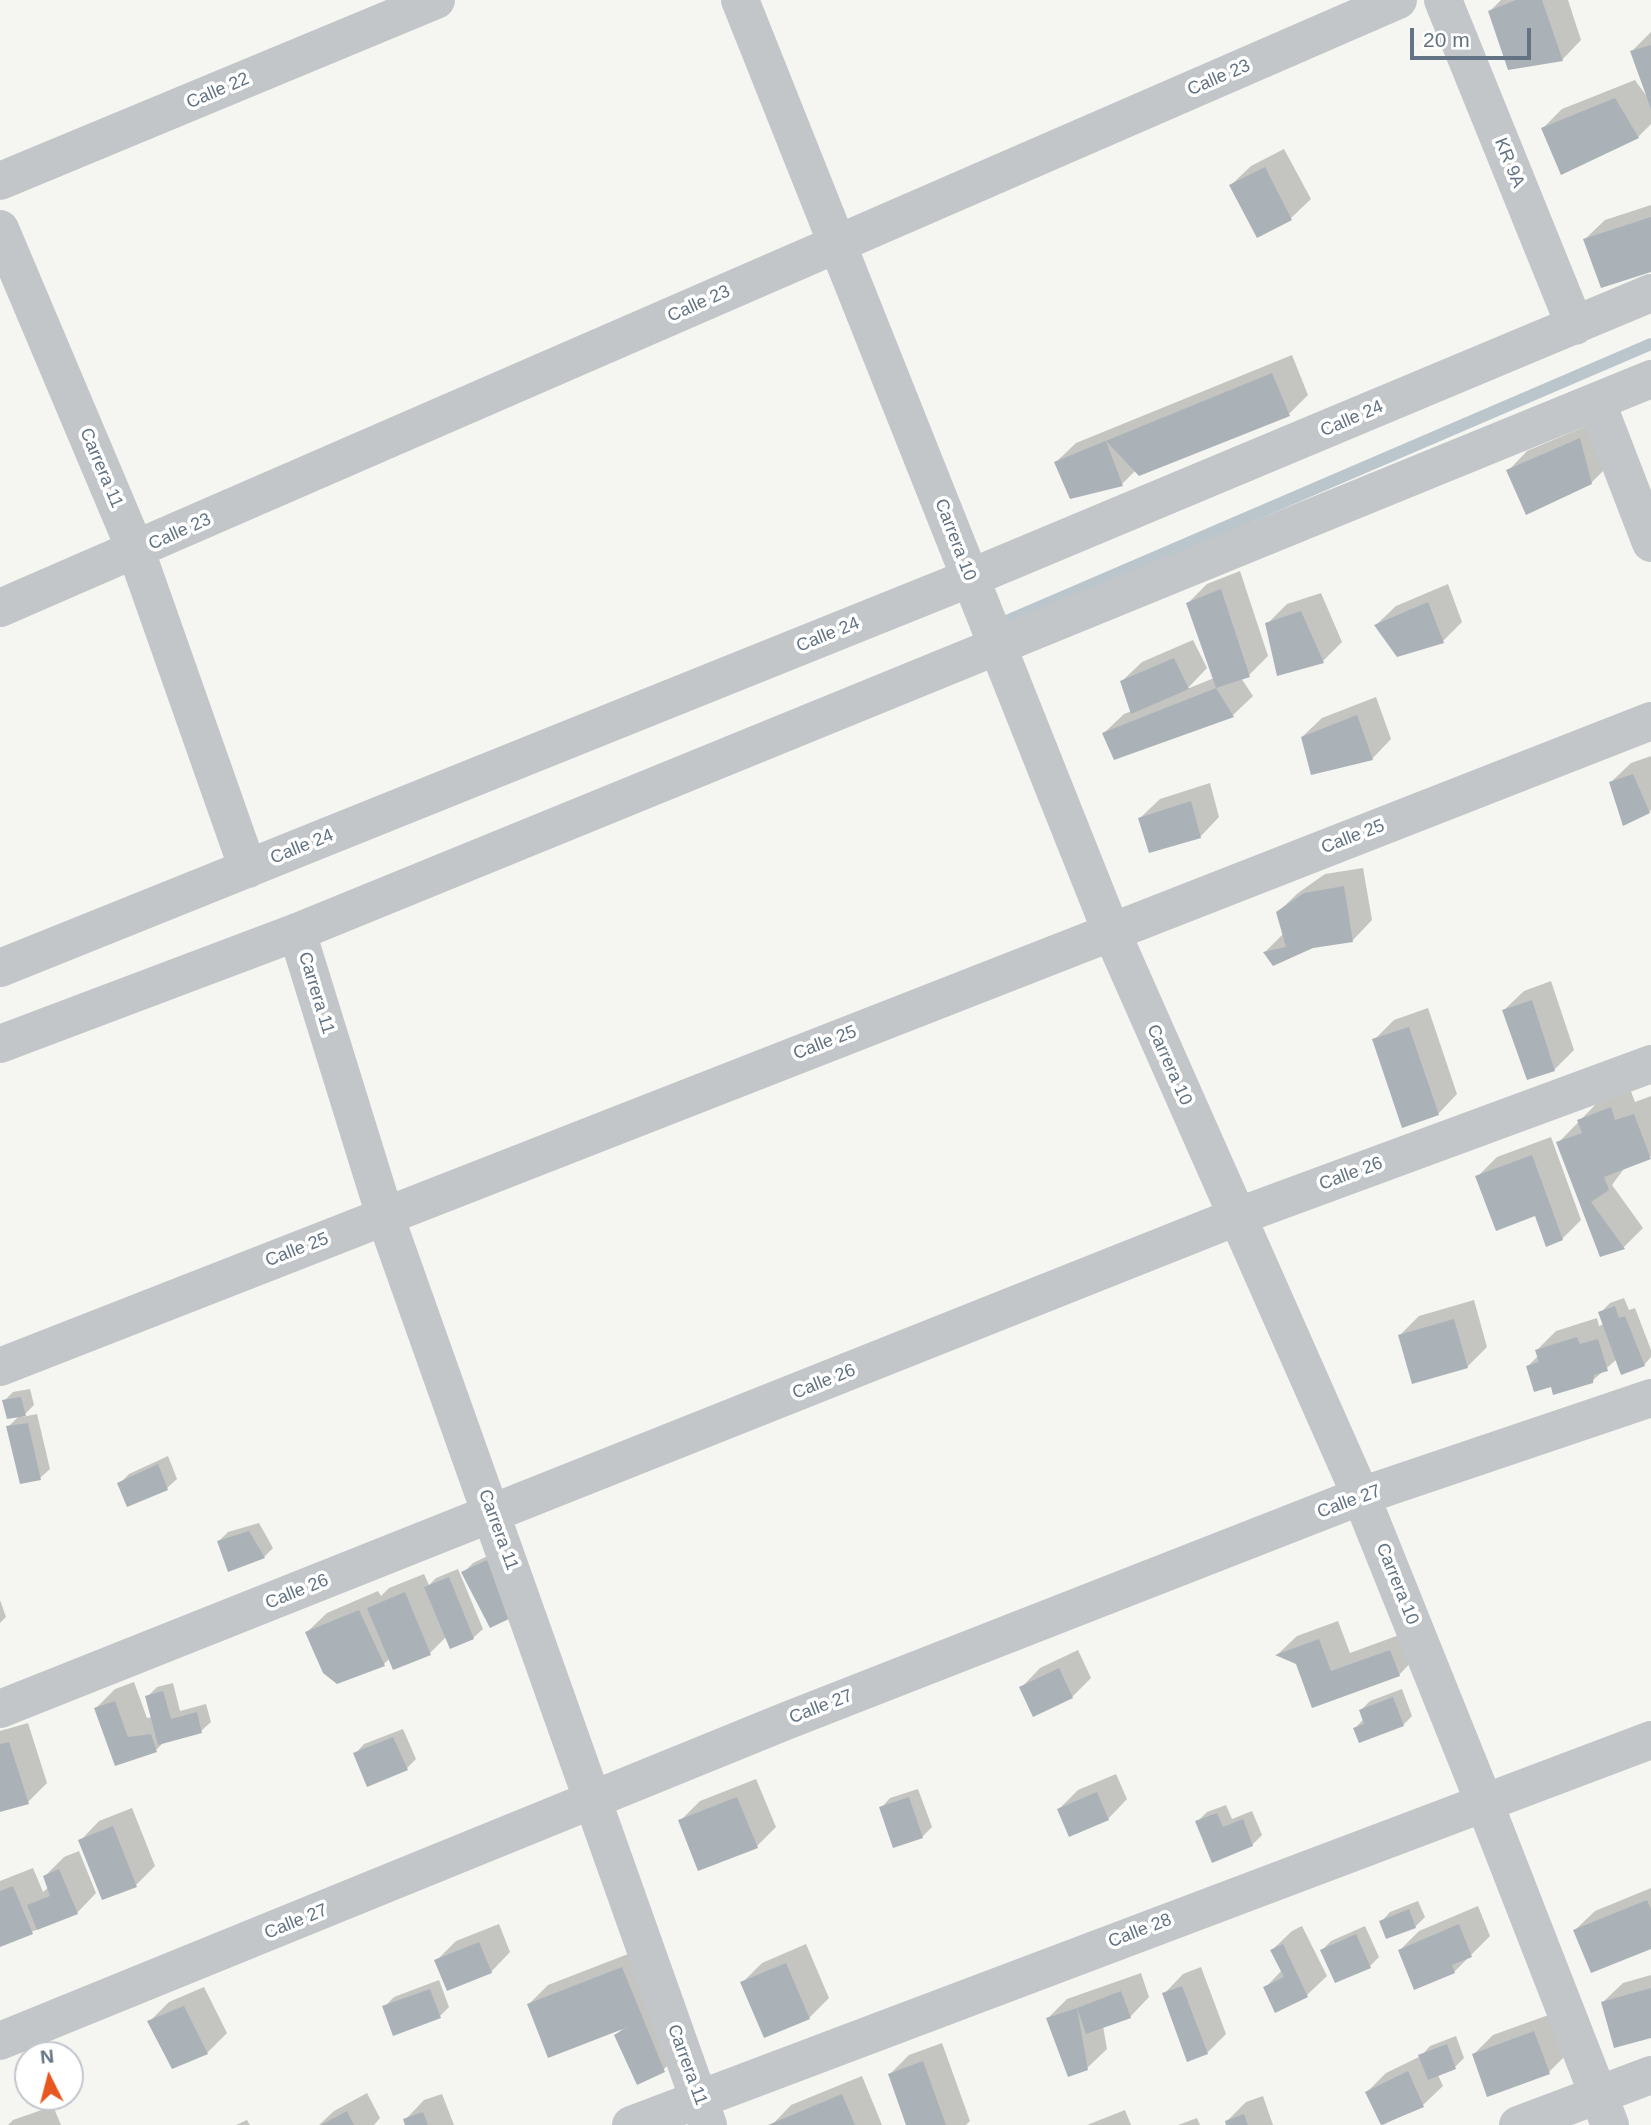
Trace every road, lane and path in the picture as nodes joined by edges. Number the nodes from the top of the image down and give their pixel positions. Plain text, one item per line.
1 (436, 0) edge
2 (740, 0) edge
3 (1398, 0) edge
4 (1443, 0) edge
5 (0, 181) edge
6 (0, 229) edge
7 (839, 243) junction
8 (1651, 293) edge
9 (1575, 326) junction
10 (1651, 379) edge
11 (1597, 403) junction
12 (1651, 543) edge
13 (135, 551) junction
14 (972, 583) junction
15 (0, 608) edge
16 (994, 644) junction
17 (1651, 721) edge
18 (248, 869) junction
19 (1111, 931) junction
20 (298, 932) junction
21 (0, 968) edge
22 (0, 1044) edge
23 (1651, 1064) edge
24 (385, 1216) junction
25 (1236, 1217) junction
26 (0, 1367) edge
27 (1651, 1398) edge
28 (1361, 1496) junction
29 (493, 1515) junction
30 (0, 1709) edge
31 (1651, 1740) edge
32 (593, 1800) junction
33 (1484, 1802) junction
34 (0, 2042) edge
35 (1651, 2076) edge
36 (1604, 2110) edge
37 (703, 2111) edge
38 (631, 2125) edge
39 (1518, 2125) edge

1 - 5 street, Calle 22
2 - 7 street, Carrera 10
3 - 7 street, Calle 23
4 - 9 street, KR 9A
6 - 13 street, Carrera 11
7 - 13 street, Calle 23
7 - 14 street, Carrera 10
8 - 9 street, Calle 24
9 - 14 street, Calle 24
10 - 11 street
11 - 12 street
11 - 16 street
13 - 15 street, Calle 23
13 - 18 street, Carrera 11
14 - 16 street, Carrera 10
14 - 18 street, Calle 24
16 - 19 street, Carrera 10
16 - 20 street
17 - 19 street, Calle 25
18 - 21 street, Calle 24
19 - 24 street, Calle 25
19 - 25 street, Carrera 10
20 - 22 street
20 - 24 street, Carrera 11
23 - 25 street, Calle 26
24 - 26 street, Calle 25
24 - 29 street, Carrera 11
25 - 28 street, Carrera 10
25 - 29 street, Calle 26
27 - 28 street, Calle 27
28 - 32 street, Calle 27
28 - 33 street, Carrera 10
29 - 30 street, Calle 26
29 - 32 street, Carrera 11
31 - 33 street, Calle 28
32 - 34 street, Calle 27
32 - 37 street, Carrera 11
33 - 36 street, Carrera 10
33 - 37 street, Calle 28
35 - 36 street
36 - 39 street
37 - 38 street, Calle 28

